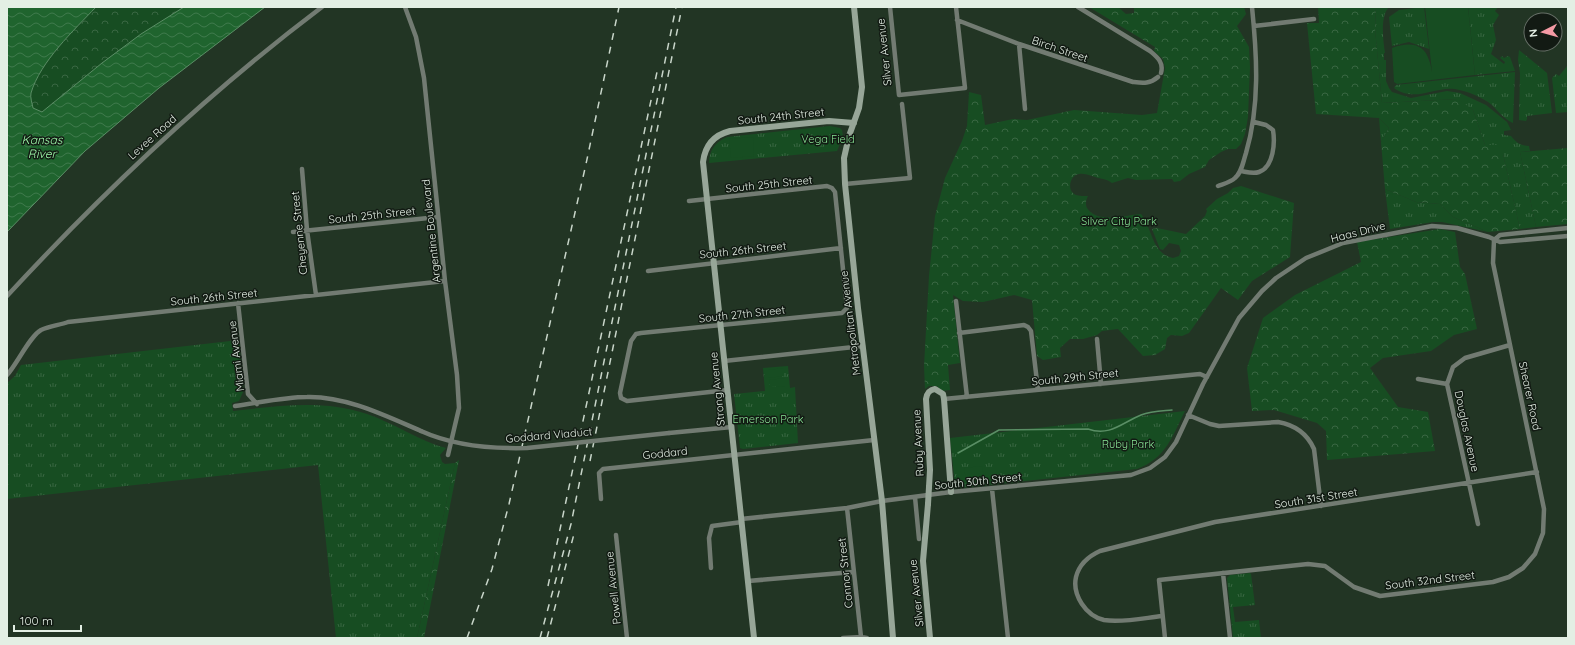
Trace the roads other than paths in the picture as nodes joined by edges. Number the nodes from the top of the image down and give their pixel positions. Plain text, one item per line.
1 (322, 7) edge
2 (405, 7) edge
3 (854, 7) edge
4 (890, 7) edge
5 (956, 7) edge
6 (1078, 7) edge
7 (1252, 7) edge
8 (1314, 19) dead end
9 (957, 20) junction
10 (1254, 26) junction
11 (1019, 44) junction
12 (902, 104) dead end
13 (1025, 109) dead end
14 (1254, 122) junction
15 (854, 123) junction
16 (713, 139) joint
17 (302, 169) dead end
18 (1241, 171) junction
19 (845, 184) junction
20 (1218, 186) dead end
21 (708, 199) junction
22 (689, 201) dead end
23 (438, 217) junction
24 (1568, 228) edge
25 (307, 230) junction
26 (293, 232) dead end
27 (1568, 236) edge
28 (1494, 240) junction
29 (841, 248) junction
30 (714, 262) junction
31 (648, 271) dead end
32 (445, 281) junction
33 (316, 295) junction
34 (7, 296) edge
35 (956, 301) dead end
36 (238, 303) junction
37 (721, 326) junction
38 (959, 333) junction
39 (1097, 339) dead end
40 (1510, 345) junction
41 (863, 346) junction
42 (724, 361) junction
43 (7, 375) edge
44 (1207, 377) junction
45 (1418, 380) dead end
46 (1101, 384) junction
47 (1447, 384) junction
48 (728, 390) junction
49 (1038, 390) junction
50 (967, 397) junction
51 (944, 399) junction
52 (257, 404) junction
53 (234, 406) dead end
54 (1188, 415) junction
55 (732, 427) junction
56 (874, 440) junction
57 (448, 455) dead end
58 (735, 455) junction
59 (1537, 472) junction
60 (1469, 483) junction
61 (992, 489) junction
62 (951, 492) junction
63 (915, 497) junction
64 (601, 499) dead end
65 (882, 501) junction
66 (1321, 506) junction
67 (847, 508) junction
68 (741, 521) junction
69 (1478, 524) dead end
70 (616, 535) dead end
71 (920, 539) dead end
72 (920, 547) dead end
73 (1535, 554) joint
74 (923, 561) junction
75 (711, 568) dead end
76 (853, 572) junction
77 (1223, 573) junction
78 (748, 581) junction
79 (1162, 616) junction
80 (861, 637) junction
81 (627, 638) edge
82 (754, 638) edge
83 (843, 638) edge
84 (867, 638) edge
85 (893, 638) edge
86 (930, 638) edge
87 (1008, 638) edge
88 (1164, 638) edge
89 (1230, 638) edge

1 - 34 street, Levee Road
2 - 23 street, Argentine Boulevard
3 - 15 street, Metropolitan Avenue
4 - 9 street, Silver Avenue
5 - 9 street
6 - 11 street, Birch Street
7 - 10 street
8 - 10 street
9 - 11 street, Birch Street
10 - 14 street
11 - 13 street
12 - 19 street
14 - 18 street
14 - 18 street
15 - 16 street, South 24th Street
15 - 19 street, Metropolitan Avenue
16 - 21 street, Strong Avenue
17 - 25 street, Cheyenne Street
18 - 20 street
19 - 41 street, Metropolitan Avenue
21 - 22 street, South 25th Street
21 - 29 street, South 25th Street
21 - 30 street, Strong Avenue
23 - 25 street, South 25th Street
23 - 32 street, Argentine Boulevard
24 - 28 street
25 - 26 street, South 25th Street
25 - 33 street, Cheyenne Street
27 - 28 street, Haas Drive
28 - 40 street, Shearer Road
28 - 44 street, Haas Drive
29 - 30 street, South 26th Street
29 - 37 street, South 27th Street
30 - 31 street, South 26th Street
30 - 37 street, Strong Avenue
32 - 33 street, South 26th Street
32 - 57 street, Argentine Boulevard
33 - 36 street, South 26th Street
35 - 38 street
36 - 43 street, South 26th Street
36 - 52 street, Miami Avenue
37 - 42 street, Strong Avenue
37 - 48 street, South 27th Street
38 - 49 street
38 - 50 street
39 - 46 street
40 - 47 street
40 - 59 street, Shearer Road
41 - 42 street
41 - 56 street, Metropolitan Avenue
42 - 48 street, Strong Avenue
44 - 46 street, South 29th Street
44 - 54 street, Haas Drive
45 - 47 street
46 - 49 street, South 29th Street
47 - 60 street, Douglas Avenue
48 - 55 street, Strong Avenue
49 - 50 street, South 29th Street
50 - 51 street, South 29th Street
51 - 62 street
51 - 74 street, Ruby Avenue, bridge
52 - 53 street, Goddard Viaduct
52 - 55 street, Goddard Viaduct, bridge
54 - 61 street, South 30th Street
54 - 66 street
55 - 58 street, Strong Avenue
56 - 58 street
56 - 65 street, Metropolitan Avenue
58 - 64 street, Goddard
58 - 68 street, Strong Avenue
59 - 60 street, South 31st Street
59 - 73 street, Shearer Road
60 - 66 street, South 31st Street
60 - 69 street, Douglas Avenue
61 - 62 street, South 30th Street
61 - 87 street
62 - 63 street, South 30th Street
63 - 65 street, South 30th Street
63 - 71 street
65 - 67 street, South 30th Street
65 - 85 street, Metropolitan Avenue
66 - 79 street, South 31st Street
67 - 68 street, South 30th Street
67 - 76 street, Connor Street
68 - 75 street, South 30th Street
68 - 78 street, Strong Avenue
70 - 81 street, Powell Avenue
72 - 74 street, Silver Avenue
73 - 77 street, South 32nd Street
74 - 86 street, Silver Avenue
76 - 78 street
76 - 80 street, Connor Street
77 - 79 street, South 32nd Street
77 - 89 street
78 - 82 street, Strong Avenue
79 - 88 street
80 - 83 street
80 - 84 street

